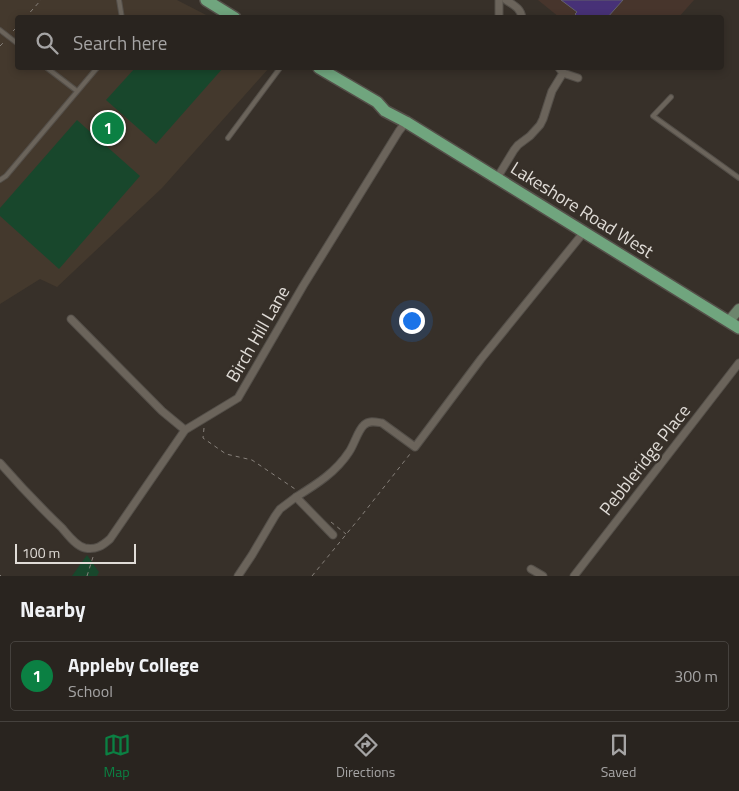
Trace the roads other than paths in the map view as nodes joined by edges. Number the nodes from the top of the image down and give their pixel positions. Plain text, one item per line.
1 (119, 0) edge
2 (206, 0) edge
3 (499, 0) edge
4 (506, 0) edge
5 (122, 15) edge
6 (230, 15) edge
7 (498, 15) edge
8 (522, 15) edge
9 (0, 30) edge
10 (15, 42) edge
11 (50, 70) edge
12 (95, 70) edge
13 (279, 70) edge
14 (322, 70) edge
15 (561, 70) edge
16 (578, 78) dead end
17 (77, 91) junction
18 (671, 97) dead end
19 (406, 122) junction
20 (228, 138) dead end
21 (497, 178) junction
22 (739, 178) edge
23 (0, 180) edge
24 (584, 232) junction
25 (739, 309) edge
26 (71, 319) dead end
27 (734, 325) edge
28 (739, 363) edge
29 (185, 430) junction
30 (0, 463) edge
31 (299, 495) junction
32 (333, 535) dead end
33 (531, 570) dead end
34 (238, 576) edge
35 (543, 576) edge
36 (574, 576) edge

1 - 5 lane
2 - 6 main road
3 - 7 street
4 - 8 street
9 - 10 lane
11 - 17 lane
12 - 17 lane
13 - 20 lane
14 - 19 main road, Lakeshore Road West
15 - 16 street
15 - 21 street
17 - 23 lane
18 - 22 lane
19 - 21 main road, Lakeshore Road West
19 - 29 street, Birch Hill Lane
21 - 24 main road, Lakeshore Road West
24 - 27 main road, Lakeshore Road West
24 - 31 street
25 - 27 street
26 - 29 street
28 - 36 street, Pebbleridge Place
29 - 30 street, Birch Hill Lane
31 - 32 street
31 - 34 street
33 - 35 street

